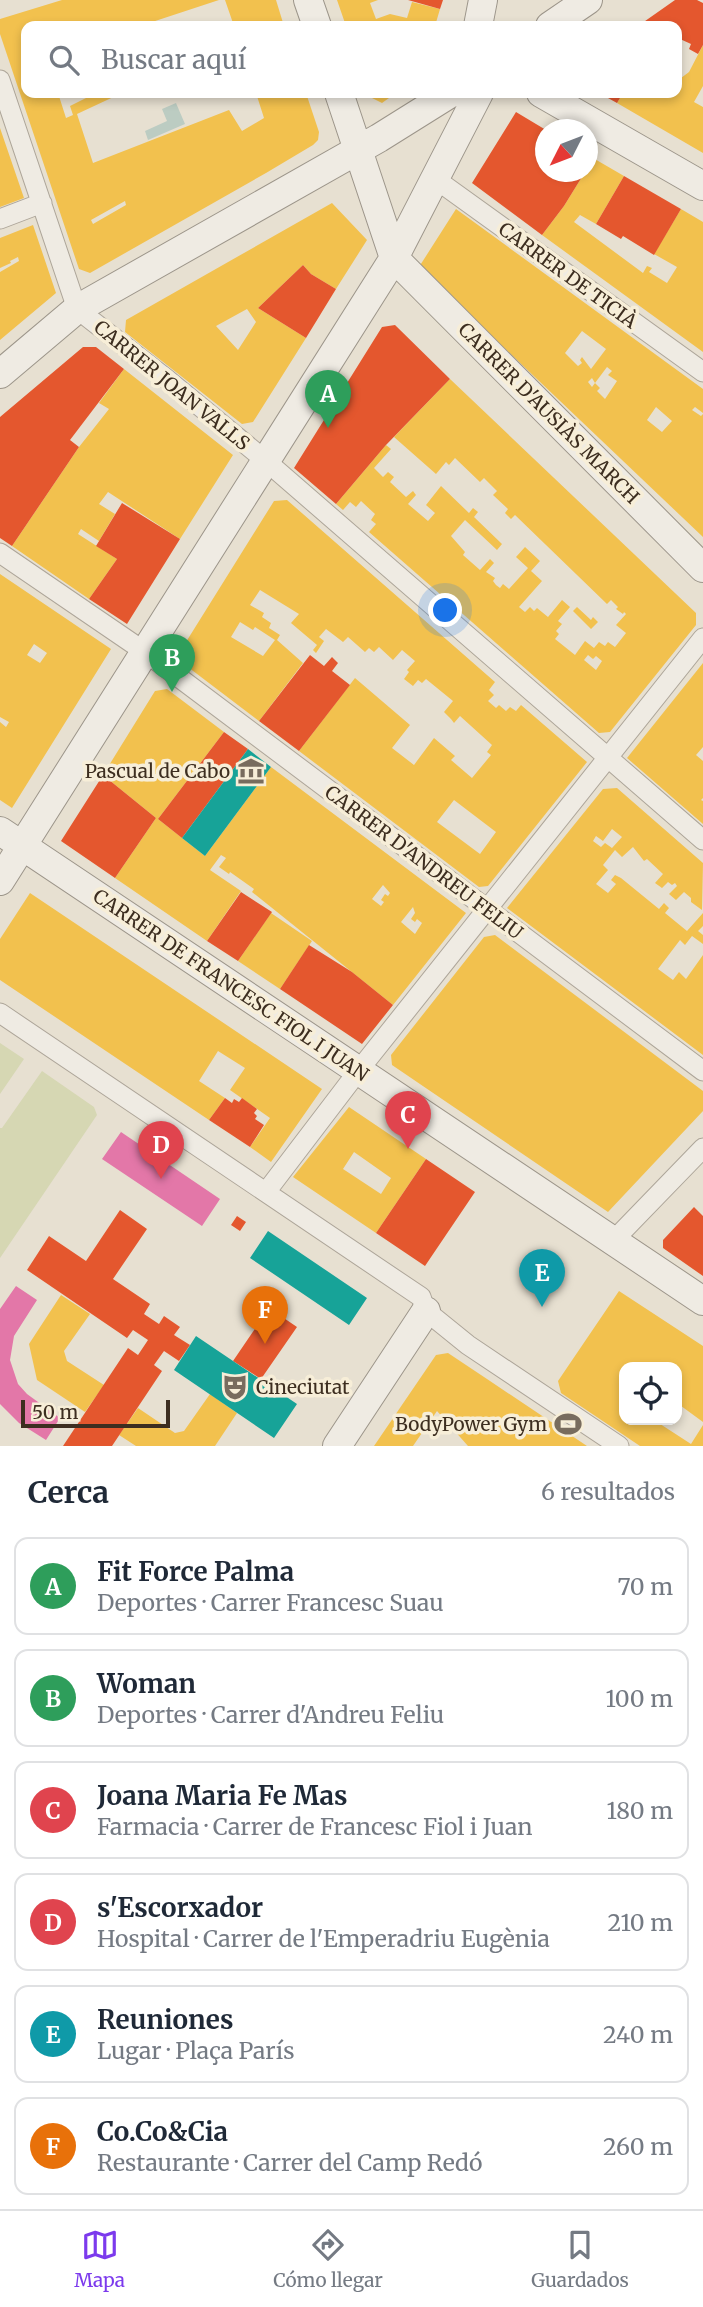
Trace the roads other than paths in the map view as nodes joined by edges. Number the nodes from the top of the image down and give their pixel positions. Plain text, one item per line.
1 (308, 0) edge
2 (483, 0) edge
3 (588, 0) edge
4 (315, 21) edge
5 (479, 21) edge
6 (557, 21) edge
7 (0, 79) edge
8 (342, 98) edge
9 (442, 98) edge
10 (476, 98) edge
11 (550, 98) edge
12 (359, 149) junction
13 (434, 178) junction
14 (703, 186) edge
15 (41, 203) junction
16 (0, 219) edge
17 (394, 258) junction
18 (77, 309) junction
19 (703, 372) edge
20 (0, 374) edge
21 (266, 461) junction
22 (0, 553) edge
23 (703, 568) edge
24 (703, 638) edge
25 (145, 652) junction
26 (608, 758) junction
27 (11, 838) edge
28 (703, 841) edge
29 (0, 881) edge
30 (488, 910) junction
31 (0, 1013) edge
32 (359, 1070) junction
33 (703, 1071) edge
34 (703, 1148) edge
35 (267, 1192) junction
36 (613, 1241) junction
37 (703, 1301) edge
38 (426, 1311) junction
39 (337, 1446) edge
40 (619, 1446) edge

1 - 4 street
2 - 5 street
3 - 6 street
7 - 15 street
8 - 12 street
9 - 12 street
10 - 13 street
11 - 14 street
12 - 17 street
12 - 18 street
13 - 17 street
13 - 19 street, CARRER DE TICIÀ
15 - 16 street
15 - 18 street
17 - 21 street
17 - 23 street, CARRER D'AUSIÀS MARCH
18 - 20 street
18 - 21 street, CARRER JOAN VALLS
21 - 25 street
21 - 26 street, CARRER JOAN VALLS
22 - 25 street, CARRER D'ANDREU FELIU
24 - 26 street
25 - 27 street
25 - 30 street, CARRER D'ANDREU FELIU
26 - 28 street, CARRER JOAN VALLS
26 - 30 street
27 - 29 street
27 - 32 street, CARRER DE FRANCESC FIOL I JUAN
30 - 32 street
30 - 33 street, CARRER D'ANDREU FELIU
31 - 35 street
32 - 35 street
32 - 36 street, CARRER DE FRANCESC FIOL I JUAN
34 - 36 street
35 - 38 street
36 - 37 street, CARRER DE FRANCESC FIOL I JUAN
38 - 39 street
38 - 40 street

